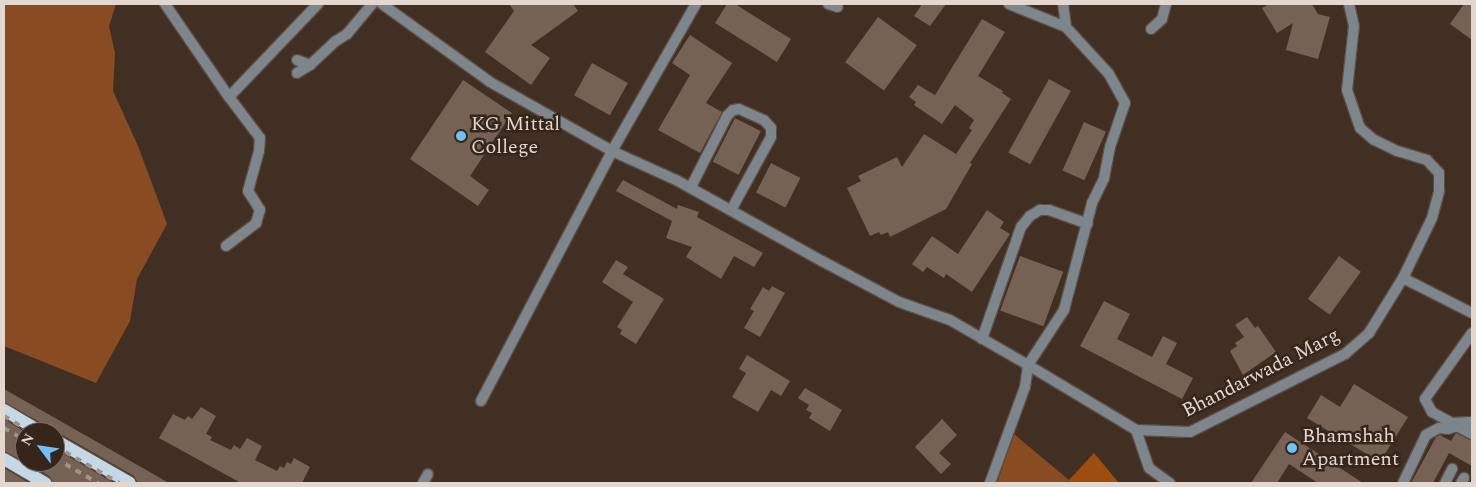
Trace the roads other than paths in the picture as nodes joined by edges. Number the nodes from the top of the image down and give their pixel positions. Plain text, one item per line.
1 (165, 4) edge
2 (318, 4) edge
3 (372, 4) edge
4 (382, 4) edge
5 (696, 4) edge
6 (1008, 4) edge
7 (1063, 4) edge
8 (1166, 4) edge
9 (1349, 4) edge
10 (1066, 27) junction
11 (1152, 29) dead end
12 (297, 60) dead end
13 (310, 65) junction
14 (296, 73) dead end
15 (229, 97) junction
16 (612, 151) junction
17 (691, 187) junction
18 (731, 210) junction
19 (1088, 224) junction
20 (226, 246) dead end
21 (1403, 278) junction
22 (1472, 314) edge
23 (1472, 334) edge
24 (982, 339) junction
25 (1028, 365) junction
26 (481, 400) dead end
27 (4, 410) edge
28 (1471, 421) edge
29 (25, 422) edge
30 (1136, 430) junction
31 (1472, 434) edge
32 (65, 446) edge
33 (4, 459) edge
34 (1452, 469) dead end
35 (45, 483) edge
36 (130, 483) edge
37 (990, 483) edge
38 (1170, 483) edge
39 (1403, 483) edge
40 (1444, 483) edge

1 - 15 street
2 - 15 street
3 - 13 street
4 - 16 street, Bhandarwada Marg
5 - 16 street
6 - 10 street
7 - 10 street
8 - 11 street
9 - 21 street, Bhandarwada Marg
10 - 19 street
12 - 13 street
13 - 14 street
15 - 20 street
16 - 17 street, Bhandarwada Marg
16 - 26 street
17 - 18 street, Bhandarwada Marg
17 - 18 street
18 - 24 street, Bhandarwada Marg
19 - 24 street
19 - 25 street
21 - 22 street
21 - 30 street, Bhandarwada Marg
23 - 28 street
24 - 25 street, Bhandarwada Marg
25 - 30 street, Bhandarwada Marg
25 - 37 street
27 - 29 main road
30 - 38 street
31 - 39 street
32 - 36 main road
33 - 35 main road
34 - 40 street

